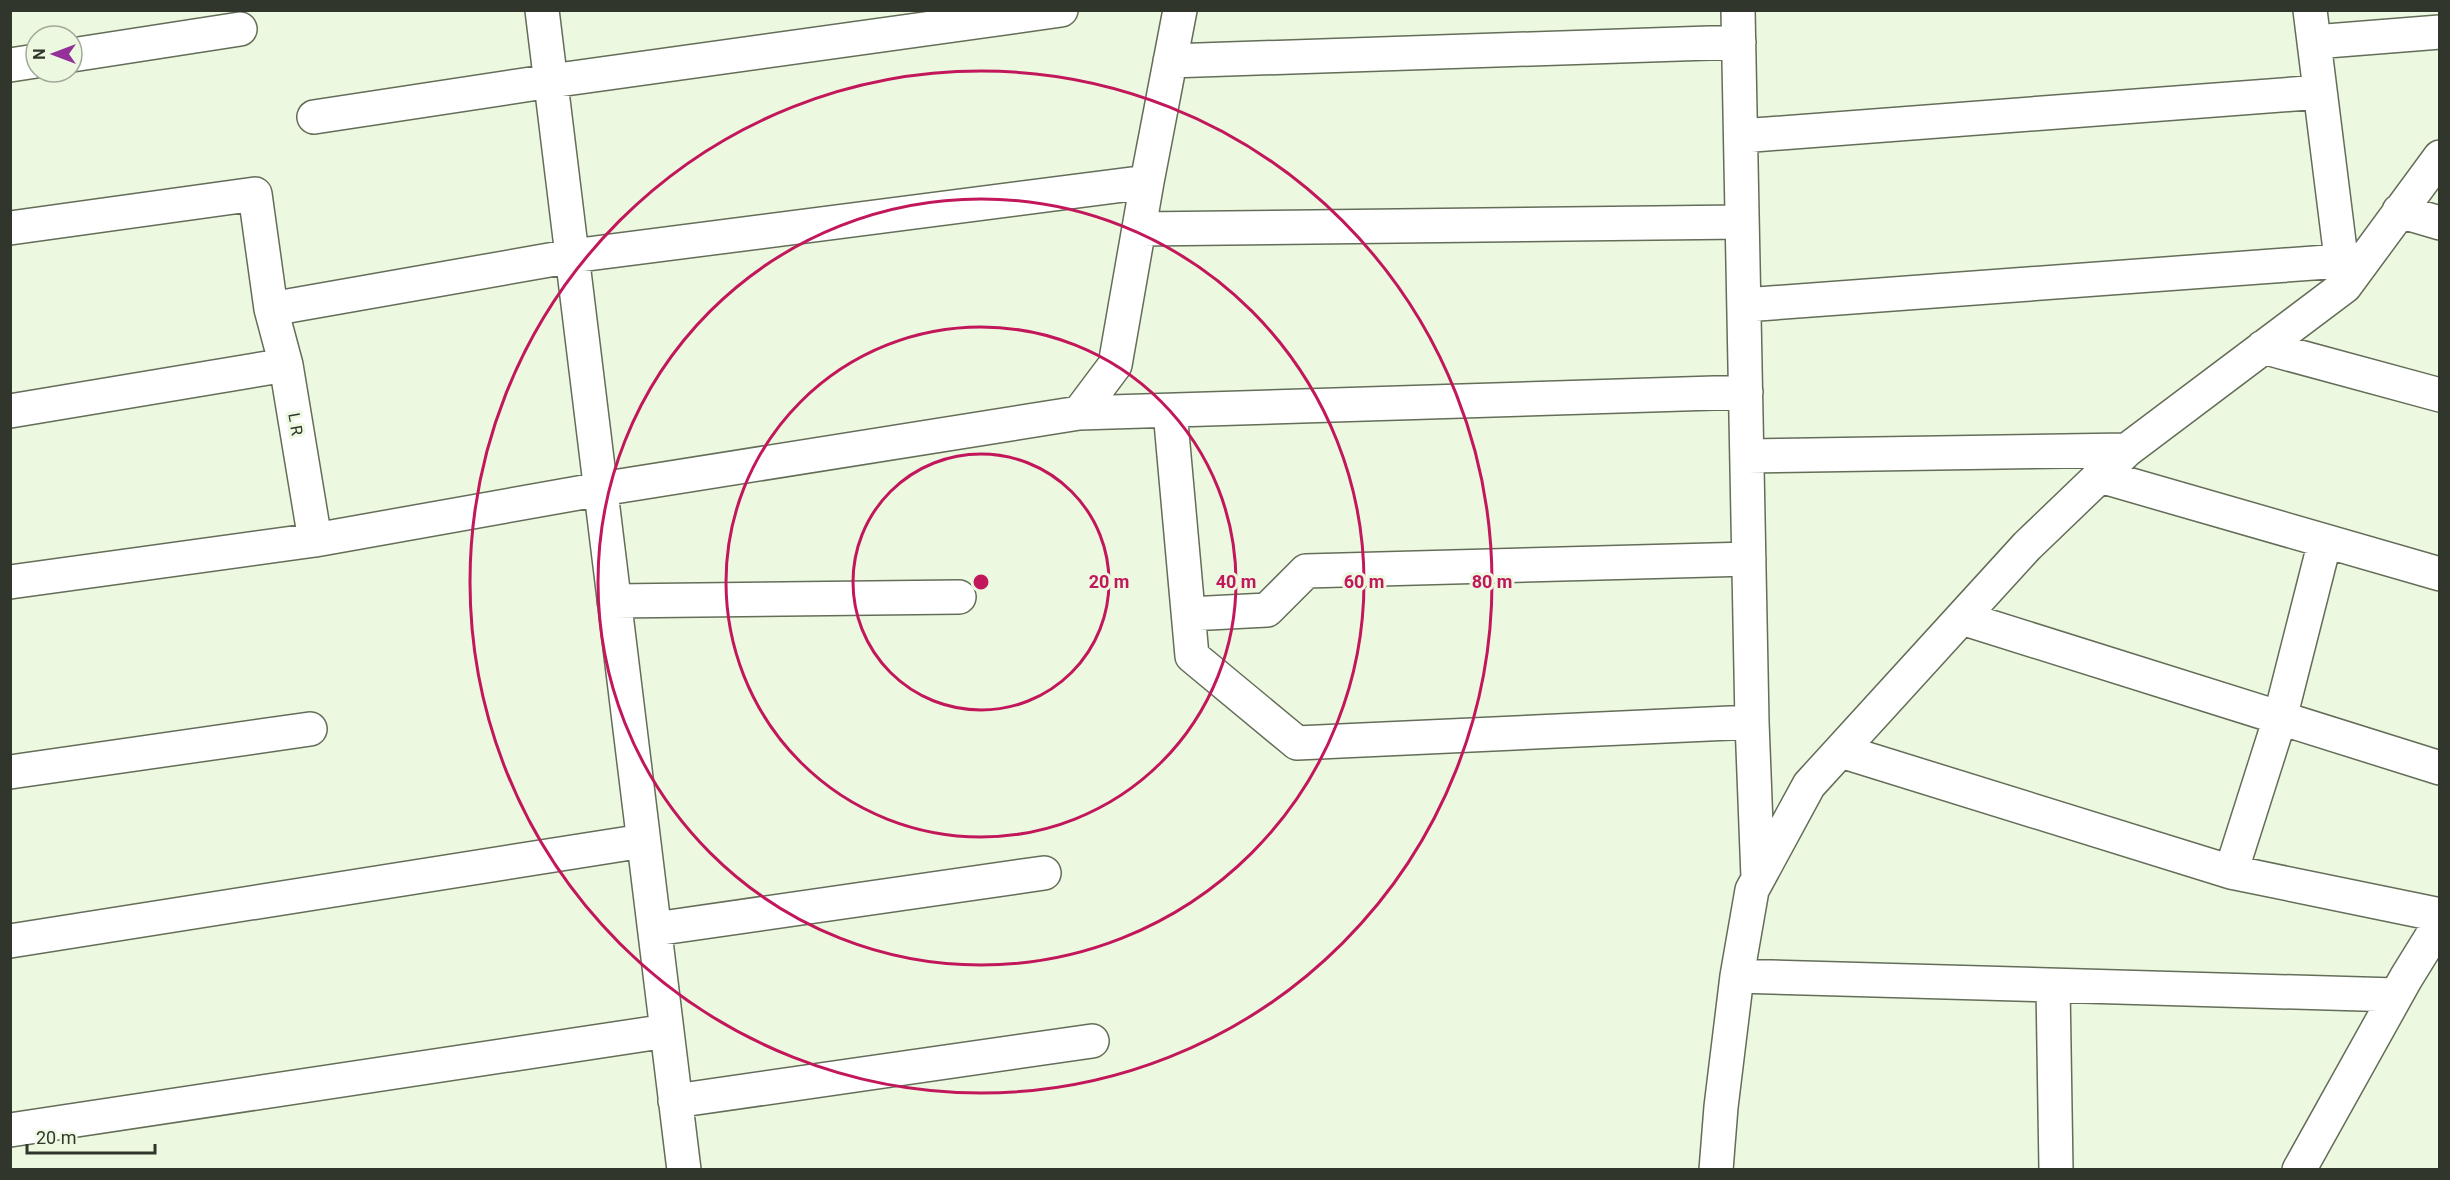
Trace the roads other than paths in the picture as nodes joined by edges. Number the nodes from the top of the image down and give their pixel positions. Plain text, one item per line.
1 (542, 10) edge
2 (1061, 10) edge
3 (1180, 10) edge
4 (1739, 26) edge
5 (2312, 26) edge
6 (240, 29) dead end
7 (2439, 32) edge
8 (84, 53) edge
9 (1170, 61) junction
10 (551, 81) junction
11 (2320, 92) junction
12 (314, 117) dead end
13 (1741, 136) junction
14 (2439, 157) edge
15 (1147, 182) junction
16 (2399, 211) junction
17 (1742, 222) junction
18 (2439, 223) edge
19 (10, 228) edge
20 (1139, 229) junction
21 (572, 256) junction
22 (2343, 273) junction
23 (1744, 305) junction
24 (271, 309) junction
25 (2263, 347) junction
26 (286, 365) junction
27 (1746, 392) junction
28 (2439, 395) edge
29 (10, 411) edge
30 (1170, 411) junction
31 (1079, 413) junction
32 (2127, 450) junction
33 (1747, 456) junction
34 (2100, 476) junction
35 (601, 489) junction
36 (315, 540) junction
37 (2325, 541) junction
38 (1749, 559) junction
39 (2439, 574) edge
40 (10, 582) edge
41 (959, 597) dead end
42 (615, 601) junction
43 (1189, 614) junction
44 (1962, 618) junction
45 (2280, 718) junction
46 (1752, 722) junction
47 (310, 729) dead end
48 (1840, 751) junction
49 (2439, 768) edge
50 (10, 772) edge
51 (644, 840) junction
52 (2231, 872) junction
53 (1044, 873) dead end
54 (1758, 879) junction
55 (2439, 915) edge
56 (2439, 923) edge
57 (655, 929) junction
58 (10, 940) edge
59 (1737, 976) junction
60 (2053, 986) junction
61 (2396, 995) junction
62 (667, 1031) junction
63 (1092, 1041) dead end
64 (675, 1101) junction
65 (10, 1130) edge
66 (684, 1170) edge
67 (1716, 1170) edge
68 (2056, 1170) edge
69 (2299, 1170) edge

1 - 10 street
2 - 10 street
3 - 9 street
4 - 9 street
4 - 13 street
5 - 7 street
5 - 11 street
6 - 8 street
9 - 15 street
10 - 12 street
10 - 21 street
11 - 13 street
11 - 22 street
13 - 17 street
14 - 16 street
15 - 20 street
15 - 21 street
16 - 18 street
16 - 22 street
17 - 20 street
17 - 23 street
19 - 24 street, L R
20 - 31 street
21 - 24 street
21 - 35 street
22 - 23 street
22 - 25 street
23 - 27 street
24 - 26 street, L R
25 - 28 street
25 - 32 street
26 - 29 street
26 - 36 street, L R
27 - 30 street
27 - 33 street
30 - 31 street
30 - 43 street
31 - 35 street
32 - 33 street
32 - 34 street
33 - 38 street
34 - 37 street
34 - 44 street
35 - 36 street
35 - 42 street
36 - 40 street
37 - 39 street
37 - 45 street
38 - 43 street
38 - 46 street
41 - 42 street
42 - 51 street
43 - 46 street
44 - 45 street
44 - 48 street
45 - 49 street
45 - 52 street
46 - 54 street
47 - 50 street
48 - 52 street
48 - 54 street
51 - 57 street
51 - 58 street
52 - 55 street
53 - 57 street
54 - 59 street
56 - 61 street
57 - 62 street
59 - 60 street
59 - 67 street
60 - 61 street
60 - 68 street
61 - 69 street
62 - 64 street
62 - 65 street
63 - 64 street
64 - 66 street

